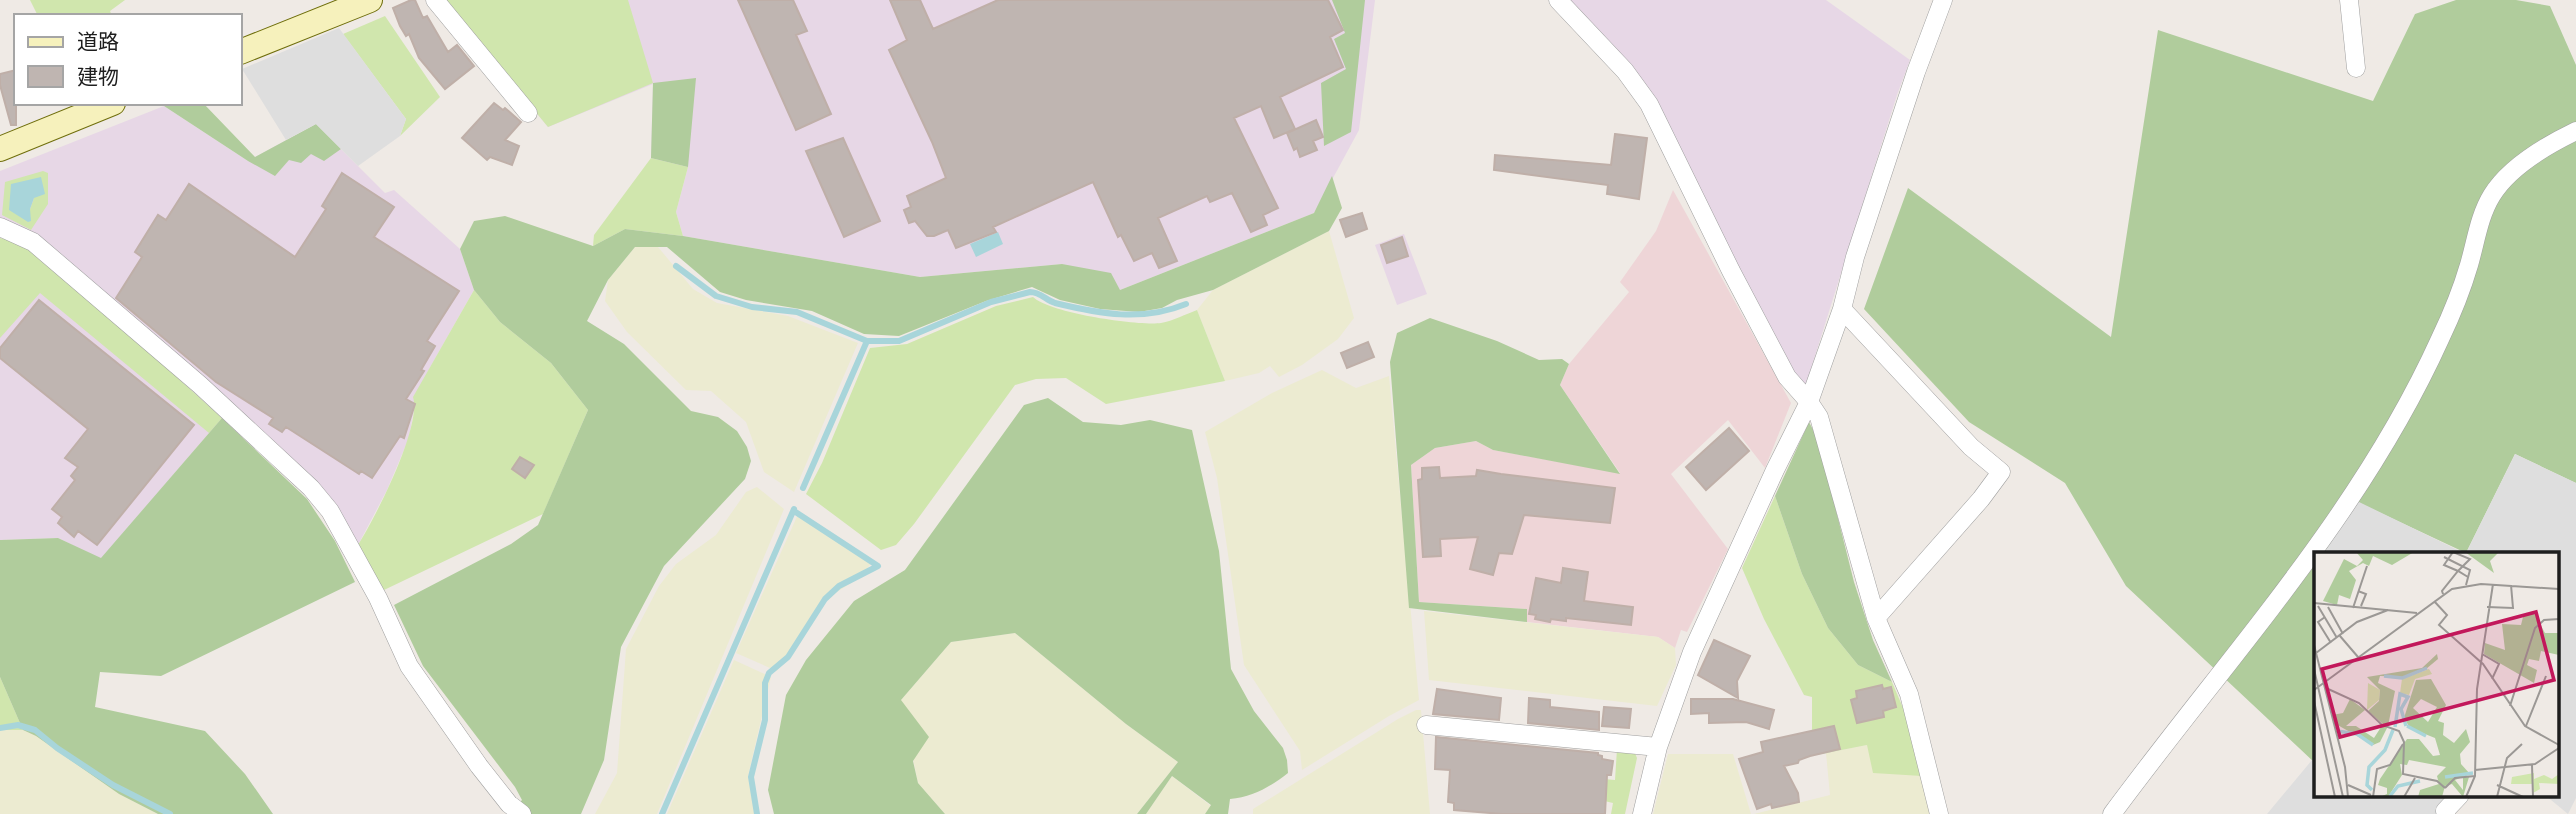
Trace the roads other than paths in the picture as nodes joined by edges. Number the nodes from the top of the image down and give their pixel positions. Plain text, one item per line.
1 (370, 0) edge
2 (435, 0) edge
3 (1558, 0) edge
4 (1943, 0) edge
5 (2349, 0) edge
6 (242, 51) edge
7 (2356, 68) dead end
8 (108, 105) edge
9 (528, 113) dead end
10 (2576, 131) edge
11 (0, 149) edge
12 (0, 227) edge
13 (1842, 309) junction
14 (1809, 402) junction
15 (2315, 552) edge
16 (2314, 554) edge
17 (1876, 618) junction
18 (1426, 724) dead end
19 (1658, 747) junction
20 (2459, 796) edge
21 (522, 814) edge
22 (1642, 814) edge
23 (1939, 814) edge
24 (2112, 814) edge
25 (2446, 814) edge

1 - 6 main road
2 - 9 street
3 - 14 street
4 - 13 street
5 - 7 street
8 - 11 main road
10 - 15 street
12 - 21 street
13 - 14 street
13 - 17 street
14 - 17 street
14 - 19 street
16 - 24 street
17 - 23 street
18 - 19 street
19 - 22 street
20 - 25 street

